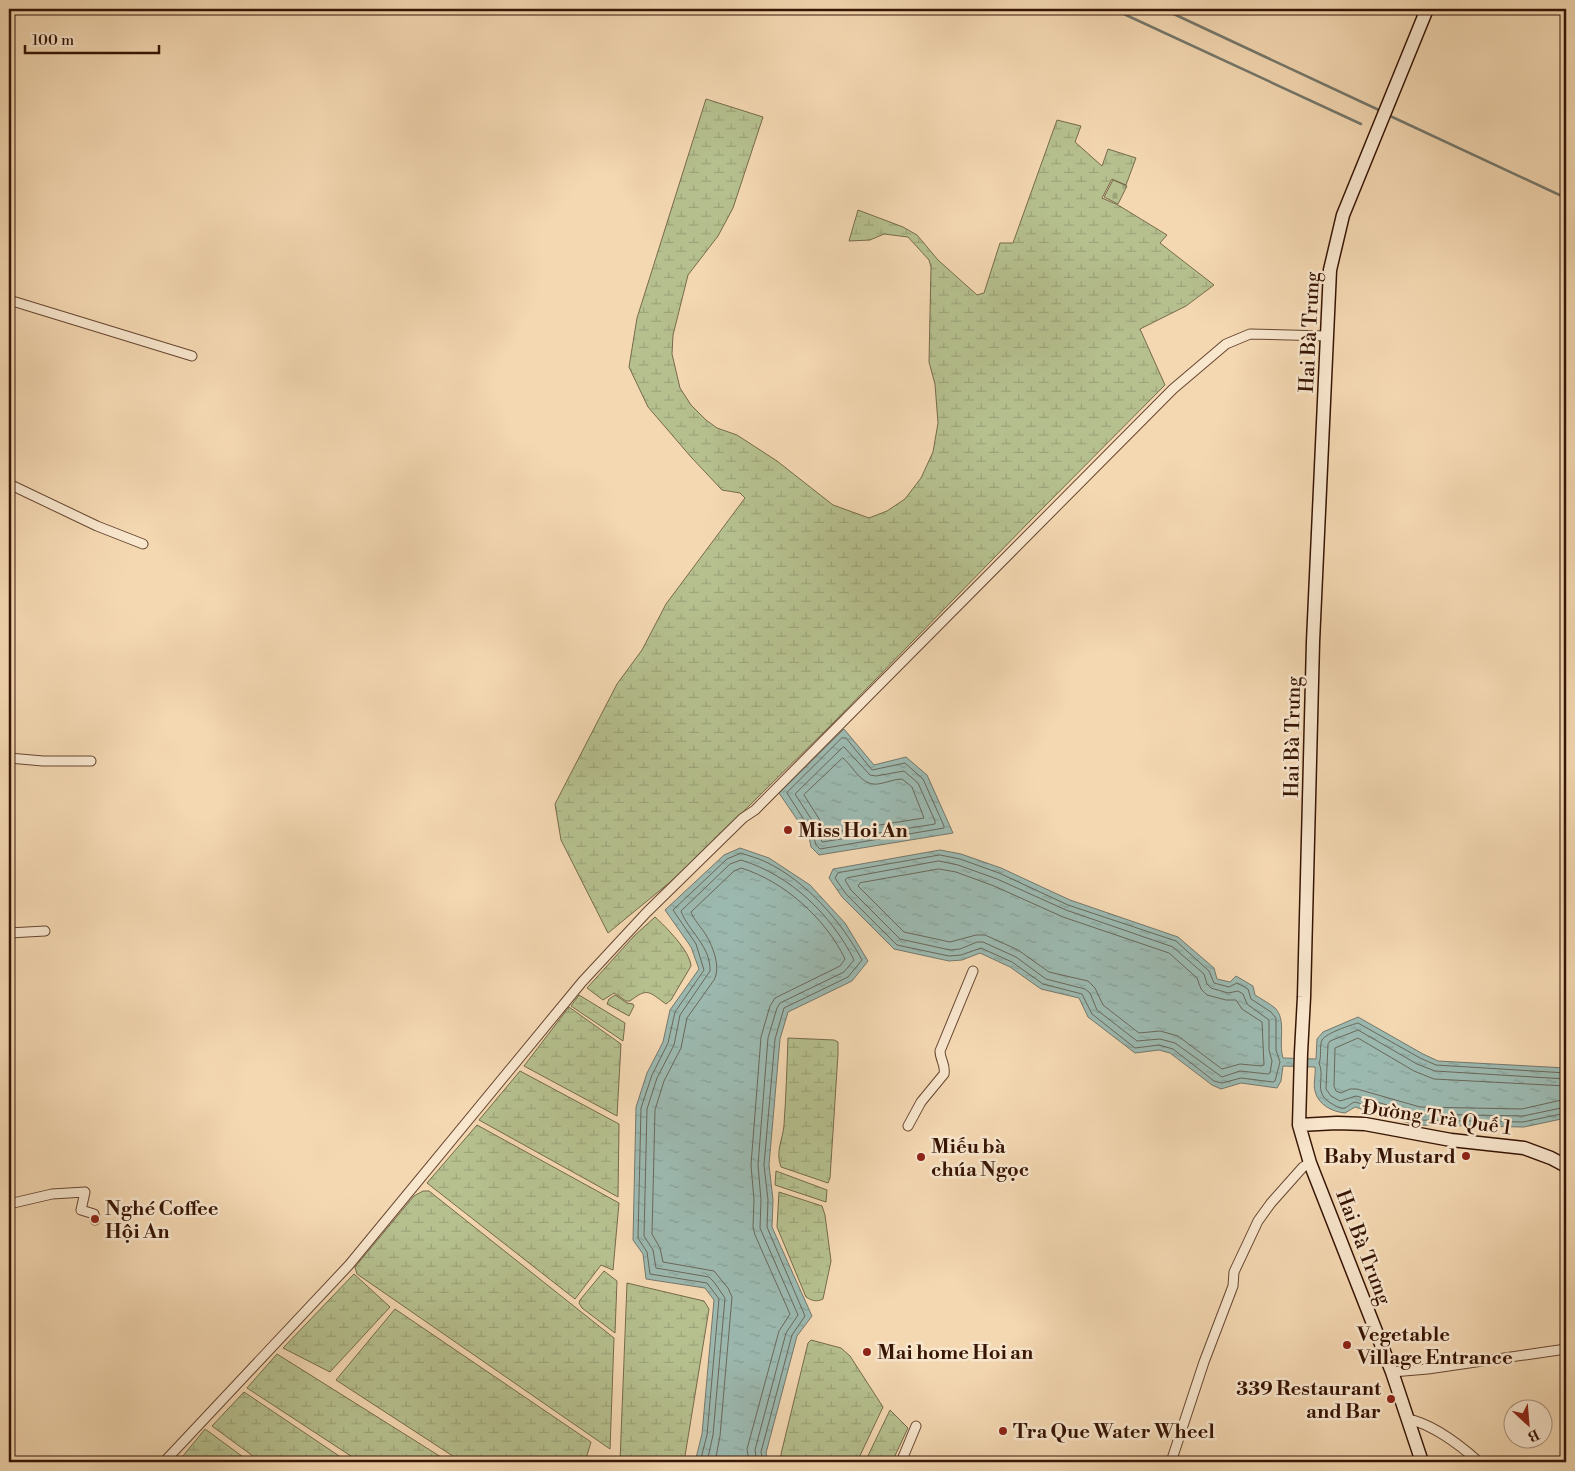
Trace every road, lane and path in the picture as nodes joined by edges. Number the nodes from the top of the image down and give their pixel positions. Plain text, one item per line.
1 (1427, 9) edge
2 (9, 300) edge
3 (1327, 336) junction
4 (192, 356) dead end
5 (9, 484) edge
6 (144, 544) dead end
7 (9, 758) edge
8 (92, 761) dead end
9 (45, 931) dead end
10 (9, 933) edge
11 (973, 971) dead end
12 (1299, 1125) junction
13 (908, 1126) dead end
14 (1310, 1163) junction
15 (1566, 1166) edge
16 (9, 1204) edge
17 (95, 1220) dead end
18 (1566, 1349) edge
19 (1392, 1372) junction
20 (1407, 1419) junction
21 (916, 1426) dead end
22 (164, 1462) edge
23 (901, 1462) edge
24 (1172, 1462) edge
25 (1422, 1462) edge
26 (1479, 1462) edge

1 - 3 street, Hai Bà Trưng
2 - 4 street
3 - 12 street, Hai Bà Trưng
3 - 22 street
5 - 6 street
7 - 8 street
9 - 10 street
11 - 13 street
12 - 14 street, Hai Bà Trưng
12 - 15 street, Đường Trà Quế 1
14 - 19 street, Hai Bà Trưng
14 - 24 street
16 - 17 street
18 - 19 street
19 - 20 street, Hai Bà Trưng
20 - 25 street, Hai Bà Trưng
20 - 26 street
21 - 23 street

